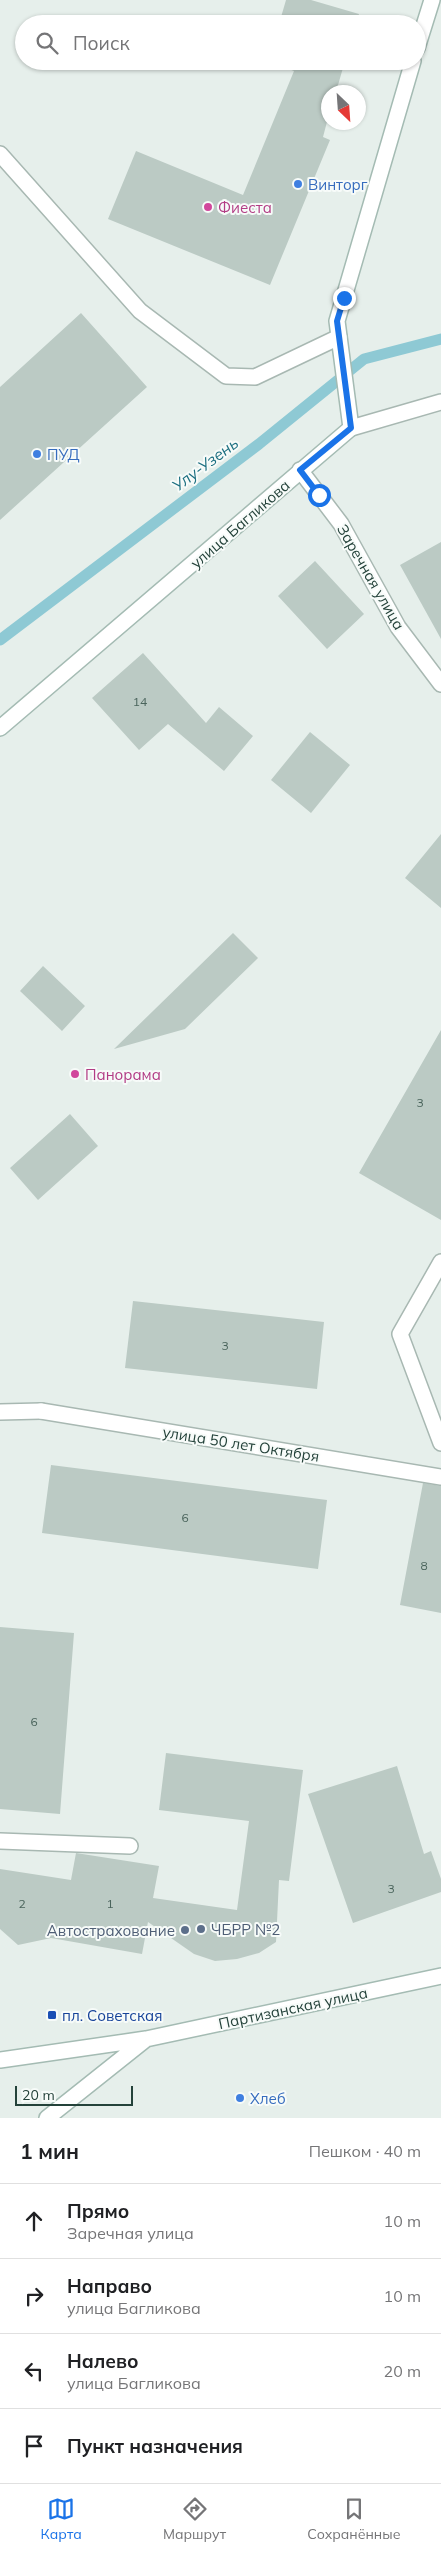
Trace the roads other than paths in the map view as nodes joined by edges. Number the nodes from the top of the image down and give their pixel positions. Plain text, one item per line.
1 (434, 6) edge
2 (426, 26) edge
3 (410, 70) edge
4 (0, 154) edge
5 (339, 337) junction
6 (441, 402) edge
7 (351, 428) junction
8 (300, 470) junction
9 (441, 684) edge
10 (0, 728) edge
11 (441, 1262) edge
12 (0, 1412) edge
13 (441, 1443) edge
14 (441, 1478) edge
15 (0, 1841) edge
16 (130, 1846) dead end
17 (441, 1976) edge
18 (146, 2039) junction
19 (0, 2060) edge
20 (46, 2118) edge

1 - 2 main road
3 - 5 main road
4 - 5 main road
5 - 7 main road
6 - 7 main road
7 - 8 main road, улица Багликова
8 - 9 main road, Заречная улица
8 - 10 main road, улица Багликова
11 - 13 main road
12 - 14 main road, улица 50 лет Октября
15 - 16 main road
17 - 18 main road, Партизанская улица
18 - 19 main road, Партизанская улица
18 - 20 main road

